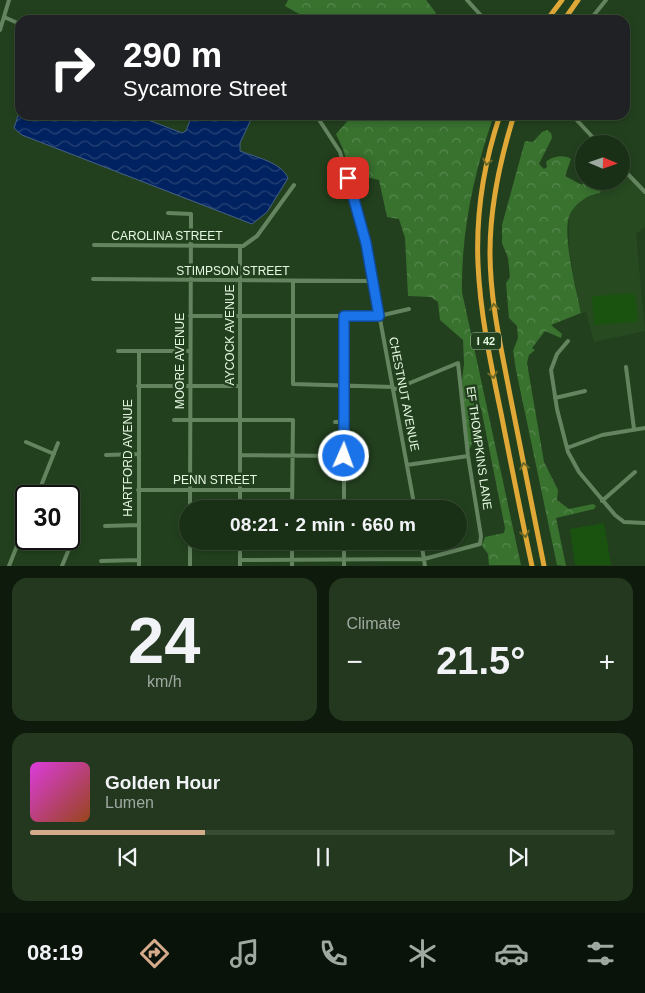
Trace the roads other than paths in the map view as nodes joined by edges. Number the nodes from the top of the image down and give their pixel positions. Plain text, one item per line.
1 (10, 0) edge
2 (467, 0) edge
3 (562, 0) edge
4 (578, 0) edge
5 (606, 0) edge
6 (480, 15) edge
7 (551, 15) edge
8 (568, 15) edge
9 (594, 15) edge
10 (4, 18) junction
11 (15, 22) edge
12 (0, 30) edge
13 (319, 120) edge
14 (499, 120) edge
15 (513, 120) edge
16 (577, 120) edge
17 (591, 135) edge
18 (630, 176) edge
19 (645, 182) edge
20 (294, 185) dead end
21 (639, 186) junction
22 (645, 192) edge
23 (168, 213) dead end
24 (94, 245) dead end
25 (190, 246) junction
26 (240, 246) junction
27 (93, 279) dead end
28 (190, 281) junction
29 (240, 281) junction
30 (293, 281) junction
31 (373, 281) junction
32 (409, 310) dead end
33 (190, 316) junction
34 (240, 316) junction
35 (292, 316) junction
36 (344, 316) junction
37 (379, 316) junction
38 (568, 341) dead end
39 (118, 351) dead end
40 (139, 351) junction
41 (190, 351) junction
42 (626, 366) dead end
43 (190, 385) junction
44 (345, 385) junction
45 (138, 386) junction
46 (240, 386) junction
47 (393, 388) junction
48 (585, 391) dead end
49 (555, 398) junction
50 (174, 420) dead end
51 (190, 420) junction
52 (240, 421) junction
53 (335, 422) dead end
54 (345, 422) junction
55 (645, 428) edge
56 (634, 429) junction
57 (26, 442) dead end
58 (58, 443) dead end
59 (567, 448) junction
60 (54, 454) junction
61 (138, 454) junction
62 (106, 455) dead end
63 (240, 455) junction
64 (292, 455) junction
65 (344, 456) junction
66 (468, 456) junction
67 (407, 465) junction
68 (635, 472) dead end
69 (41, 485) edge
70 (138, 490) junction
71 (190, 490) junction
72 (240, 490) junction
73 (292, 490) junction
74 (190, 500) edge
75 (240, 500) edge
76 (292, 500) edge
77 (344, 500) edge
78 (413, 500) edge
79 (602, 501) junction
80 (645, 523) edge
81 (139, 524) junction
82 (105, 526) dead end
83 (15, 550) edge
84 (69, 550) edge
85 (190, 550) edge
86 (240, 550) edge
87 (292, 550) edge
88 (344, 550) edge
89 (422, 550) edge
90 (424, 559) junction
91 (292, 560) junction
92 (344, 560) junction
93 (100, 561) dead end
94 (138, 563) edge
95 (240, 563) edge
96 (9, 566) edge
97 (62, 566) edge
98 (190, 566) edge
99 (292, 566) edge
100 (344, 566) edge
101 (425, 566) edge
102 (532, 566) edge
103 (544, 566) edge

1 - 10 street
2 - 6 street
3 - 7 highway
4 - 8 highway
5 - 9 street
10 - 11 street
10 - 12 street
13 - 31 street, CHESTNUT AVENUE
14 -> 102 highway, I 42
103 -> 15 highway
16 - 17 street
18 - 21 street
19 - 21 street
20 - 26 street
21 - 22 street
23 - 25 street, MOORE AVENUE
24 - 25 street, CAROLINA STREET
25 - 26 street, CAROLINA STREET
25 - 28 street, MOORE AVENUE
26 - 29 street, AYCOCK AVENUE
27 - 28 street, STIMPSON STREET
28 - 29 street, STIMPSON STREET
28 - 33 street, MOORE AVENUE
29 - 30 street, STIMPSON STREET
29 - 34 street, AYCOCK AVENUE
30 - 31 street, STIMPSON STREET
30 - 35 street
31 - 37 street, CHESTNUT AVENUE
32 - 37 street
33 - 34 street
33 - 41 street, MOORE AVENUE
34 - 35 street
34 - 46 street, AYCOCK AVENUE
35 - 36 street
35 - 44 street
36 - 37 street
36 - 44 street
37 - 47 street, CHESTNUT AVENUE
38 - 49 street
39 - 40 street
40 - 41 street
40 - 45 street, HARTFORD AVENUE
41 - 43 street, MOORE AVENUE
42 - 56 street
43 - 45 street
43 - 46 street
43 - 51 street, MOORE AVENUE
44 - 47 street
44 - 54 street
45 - 61 street, HARTFORD AVENUE
46 - 52 street, AYCOCK AVENUE
47 - 66 street, EF THOMPKINS LANE
47 - 67 street, CHESTNUT AVENUE
48 - 49 street
49 - 59 street
50 - 51 street
51 - 52 street
51 - 71 street, MOORE AVENUE
52 - 63 street, AYCOCK AVENUE
52 - 64 street
53 - 54 street
54 - 65 street
55 - 56 street
56 - 59 street
57 - 60 street
58 - 60 street
59 - 79 street
60 - 69 street
61 - 62 street
61 - 70 street, HARTFORD AVENUE
63 - 64 street
63 - 72 street, AYCOCK AVENUE
64 - 65 street
64 - 73 street
65 - 77 street
66 - 67 street
66 - 90 street, EF THOMPKINS LANE
67 - 78 street, CHESTNUT AVENUE
68 - 79 street
70 - 71 street, PENN STREET
70 - 81 street, HARTFORD AVENUE
71 - 72 street, PENN STREET
71 - 74 street, MOORE AVENUE
72 - 73 street, PENN STREET
72 - 75 street, AYCOCK AVENUE
73 - 76 street
79 - 80 street
81 - 82 street
81 - 94 street, HARTFORD AVENUE
83 - 96 street
84 - 97 street
85 - 98 street
86 - 95 street
87 - 91 street
88 - 92 street
89 - 90 street
90 - 92 street
90 - 101 street
91 - 92 street
91 - 95 street
91 - 99 street
92 - 100 street
93 - 94 street

